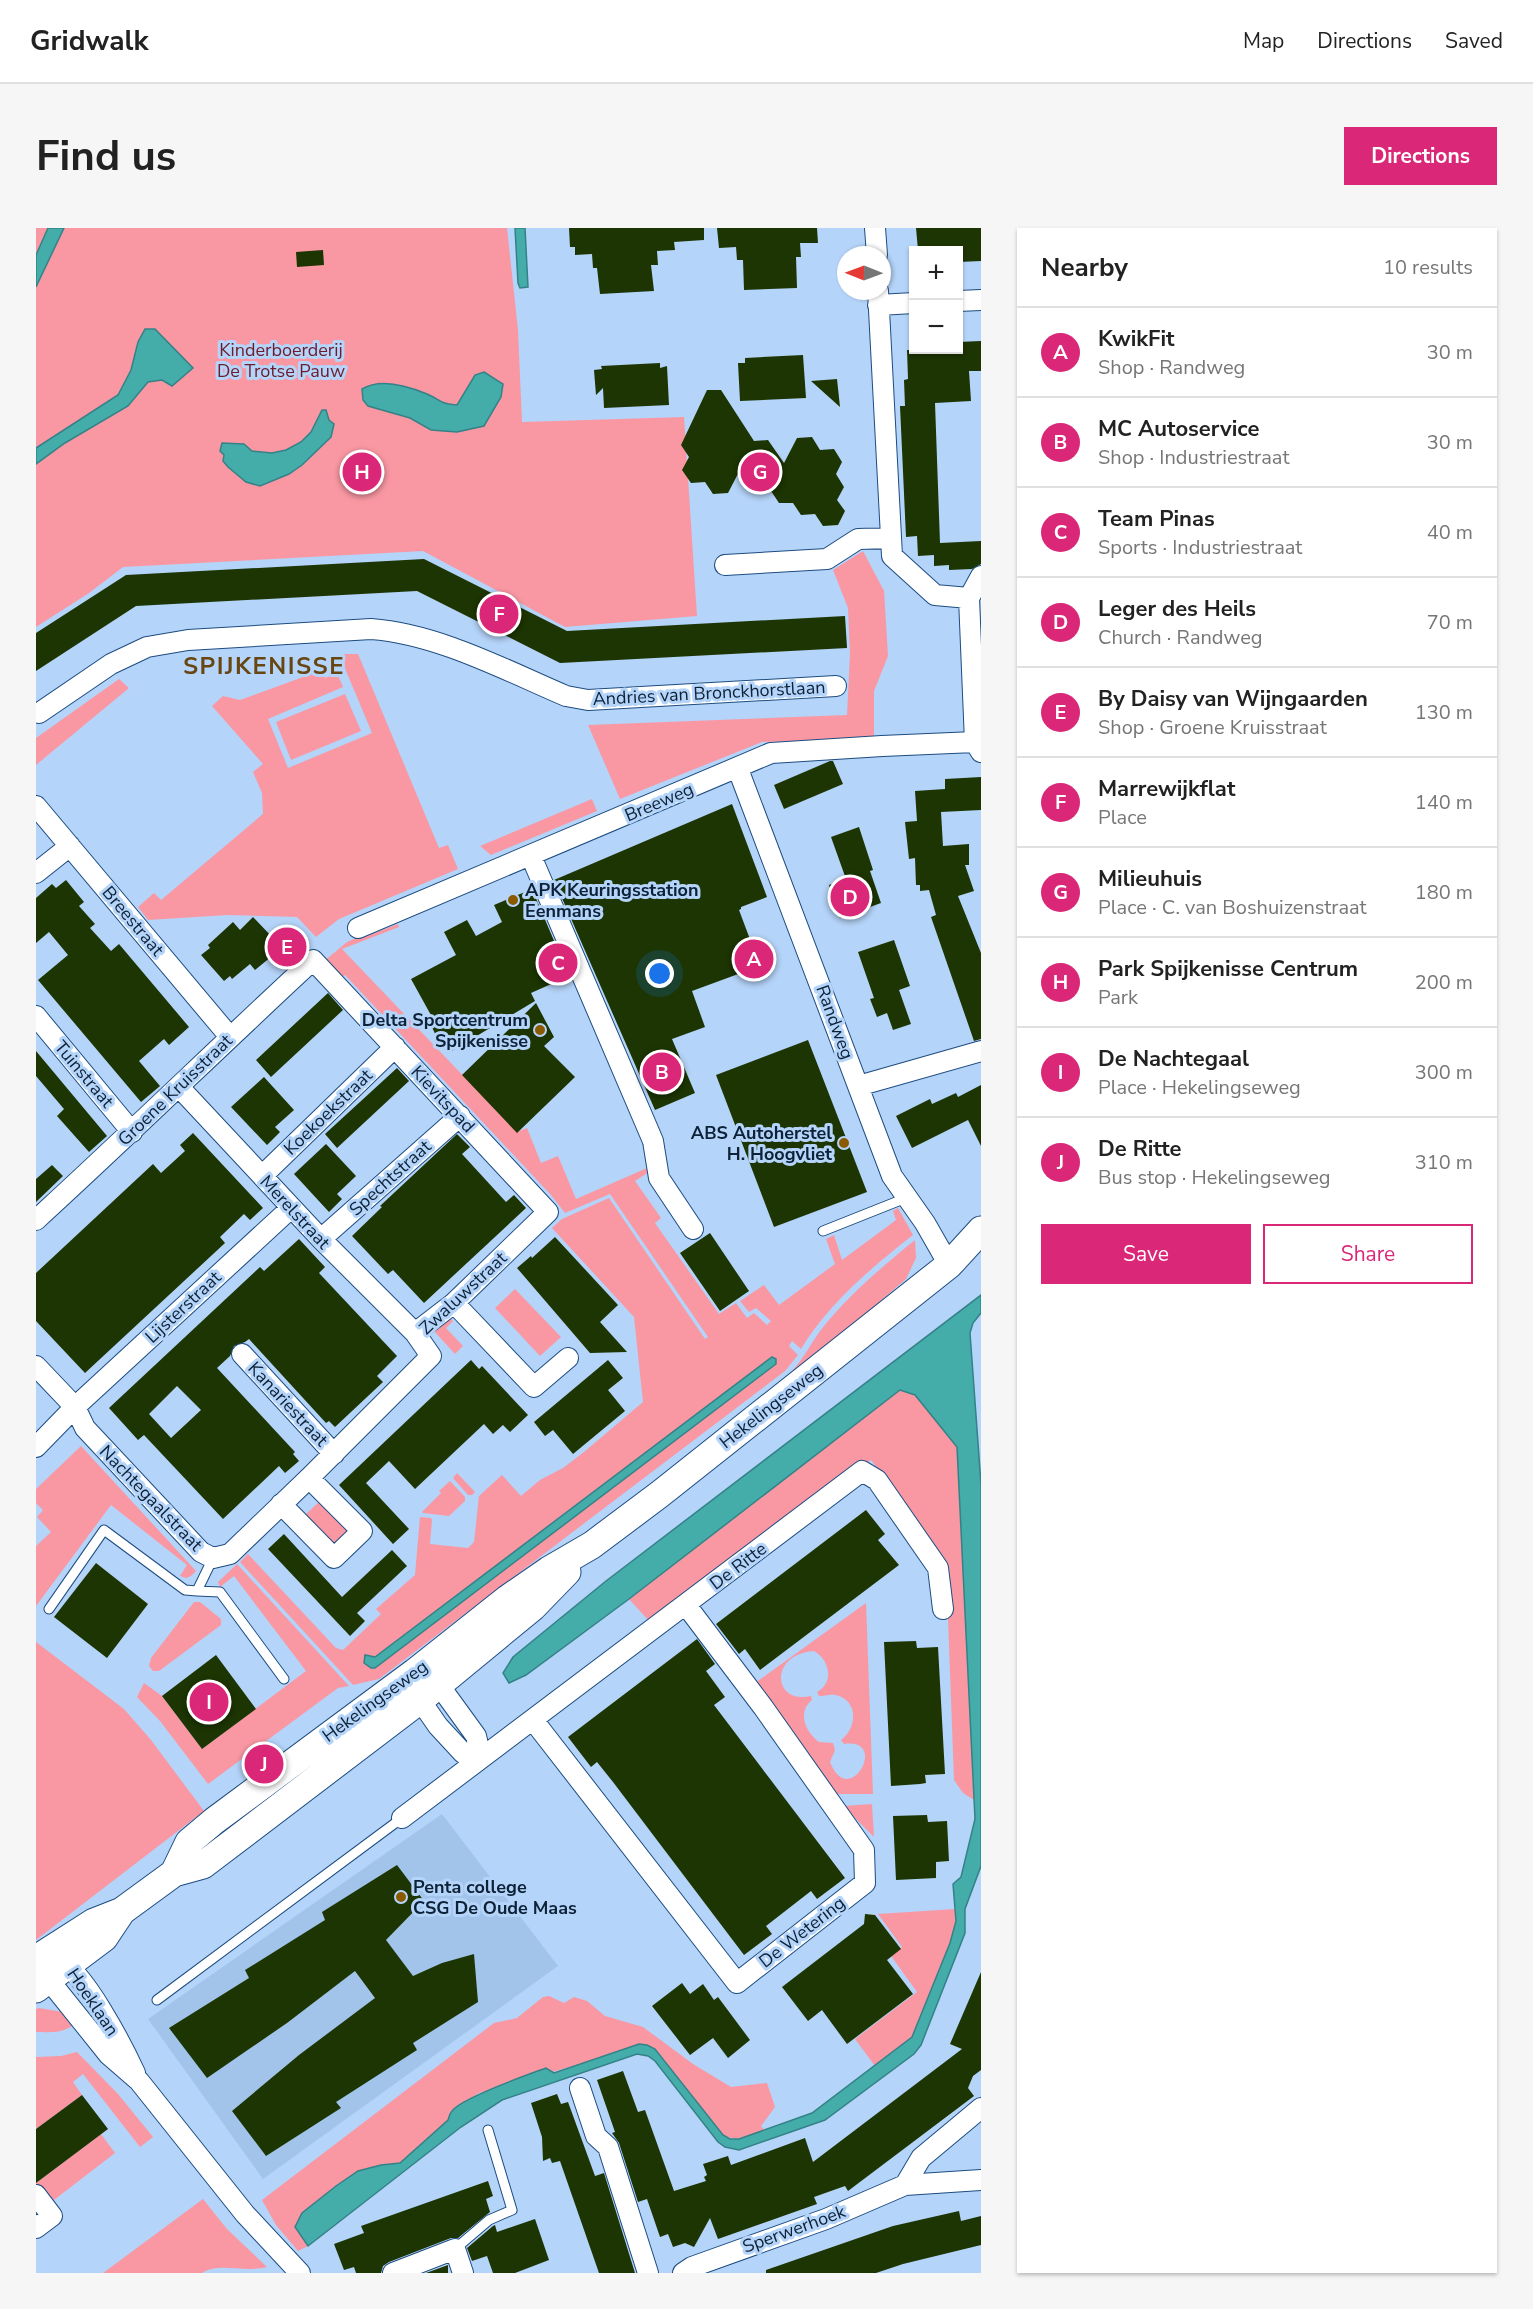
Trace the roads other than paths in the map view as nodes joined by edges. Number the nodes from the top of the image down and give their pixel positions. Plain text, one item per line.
1 (875, 228) edge
2 (876, 246) edge
3 (878, 300) edge
4 (891, 300) edge
5 (981, 300) edge
6 (963, 301) edge
7 (909, 302) edge
8 (892, 547) junction
9 (725, 565) dead end
10 (981, 576) edge
11 (969, 598) junction
12 (836, 686) dead end
13 (39, 713) dead end
14 (978, 747) edge
15 (738, 769) junction
16 (36, 806) edge
17 (69, 846) junction
18 (531, 856) junction
19 (36, 873) edge
20 (358, 928) dead end
21 (313, 960) joint
22 (36, 1016) edge
23 (230, 1037) junction
24 (395, 1047) junction
25 (981, 1051) edge
26 (858, 1086) junction
27 (179, 1087) junction
28 (459, 1116) junction
29 (132, 1132) junction
30 (262, 1176) junction
31 (906, 1198) junction
32 (291, 1208) junction
33 (548, 1212) joint
34 (36, 1220) edge
35 (693, 1229) dead end
36 (981, 1230) edge
37 (823, 1231) dead end
38 (321, 1239) junction
39 (981, 1249) edge
40 (949, 1265) junction
41 (454, 1303) junction
42 (415, 1333) junction
43 (242, 1354) dead end
44 (568, 1358) dead end
45 (36, 1366) edge
46 (75, 1407) junction
47 (36, 1447) edge
48 (334, 1454) junction
49 (309, 1478) junction
50 (281, 1504) junction
51 (592, 1545) junction
52 (213, 1558) junction
53 (197, 1591) junction
54 (686, 1605) junction
55 (49, 1609) dead end
56 (943, 1609) dead end
57 (415, 1672) junction
58 (284, 1679) dead end
59 (429, 1692) junction
60 (533, 1720) junction
61 (481, 1758) junction
62 (402, 1818) joint
63 (174, 1873) junction
64 (47, 1969) edge
65 (157, 2000) dead end
66 (580, 2088) dead end
67 (981, 2108) edge
68 (488, 2130) dead end
69 (981, 2180) edge
70 (905, 2185) junction
71 (36, 2194) edge
72 (36, 2228) edge
73 (455, 2249) junction
74 (300, 2273) edge
75 (393, 2273) edge
76 (463, 2273) edge
77 (648, 2273) edge
78 (683, 2273) edge

1 - 2 street
3 - 8 street
4 - 7 street
5 - 6 street
8 - 9 street
8 - 11 street
10 - 11 street
11 - 14 street
12 - 13 street, Andries van Bronckhorstlaan
14 - 15 street, Breeweg
15 - 18 street, Breeweg
15 - 26 street, Randweg
16 - 17 street, Breestraat
17 - 19 street
17 - 23 street, Breestraat
18 - 20 street, Breeweg
18 - 35 street
21 - 23 street, Groene Kruisstraat
21 - 24 street, Kievitspad
22 - 29 street, Tuinstraat
23 - 27 street, Groene Kruisstraat
24 - 28 street, Kievitspad
24 - 30 street, Koekoekstraat
25 - 26 street
26 - 31 street, Randweg
27 - 29 street, Groene Kruisstraat
27 - 30 street, Merelstraat
28 - 33 street, Kievitspad
28 - 38 street, Spechtstraat
29 - 34 street, Groene Kruisstraat
30 - 32 street, Merelstraat
31 - 37 lane
31 - 40 street, Randweg
32 - 38 street, Merelstraat
32 - 46 street, Lijsterstraat
33 - 41 street, Zwaluwstraat
36 - 40 street, Hekelingseweg
38 - 42 street, Merelstraat
39 - 40 street, Hekelingseweg
40 - 51 street, Hekelingseweg
41 - 42 street, Zwaluwstraat
41 - 44 street
42 - 48 street, Zwaluwstraat
43 - 48 street, Kanariestraat
45 - 46 street, Nachtegaalstraat
46 - 47 street, Lijsterstraat
46 - 52 street, Nachtegaalstraat
48 - 49 street, Zwaluwstraat
49 - 50 street, Nachtegaalstraat
49 - 50 street
50 - 52 street, Nachtegaalstraat
51 - 57 street, Hekelingseweg
51 - 59 street, Hekelingseweg
52 - 53 lane
53 - 55 lane
53 - 58 lane
54 - 56 street, De Ritte
54 - 60 street, De Ritte
54 - 60 street, De Wetering
57 - 59 street
57 - 63 street, Hekelingseweg
59 - 61 street
59 - 63 street, Hekelingseweg
60 - 61 street, De Ritte
61 - 62 street, De Ritte
62 - 65 lane
63 - 64 street, Hekelingseweg
64 - 74 street, Hoeklaan
66 - 77 street
67 - 70 street
68 - 73 lane
69 - 70 street, Sperwerhoek
70 - 78 street, Sperwerhoek
71 - 72 street
73 - 75 street
73 - 76 street

